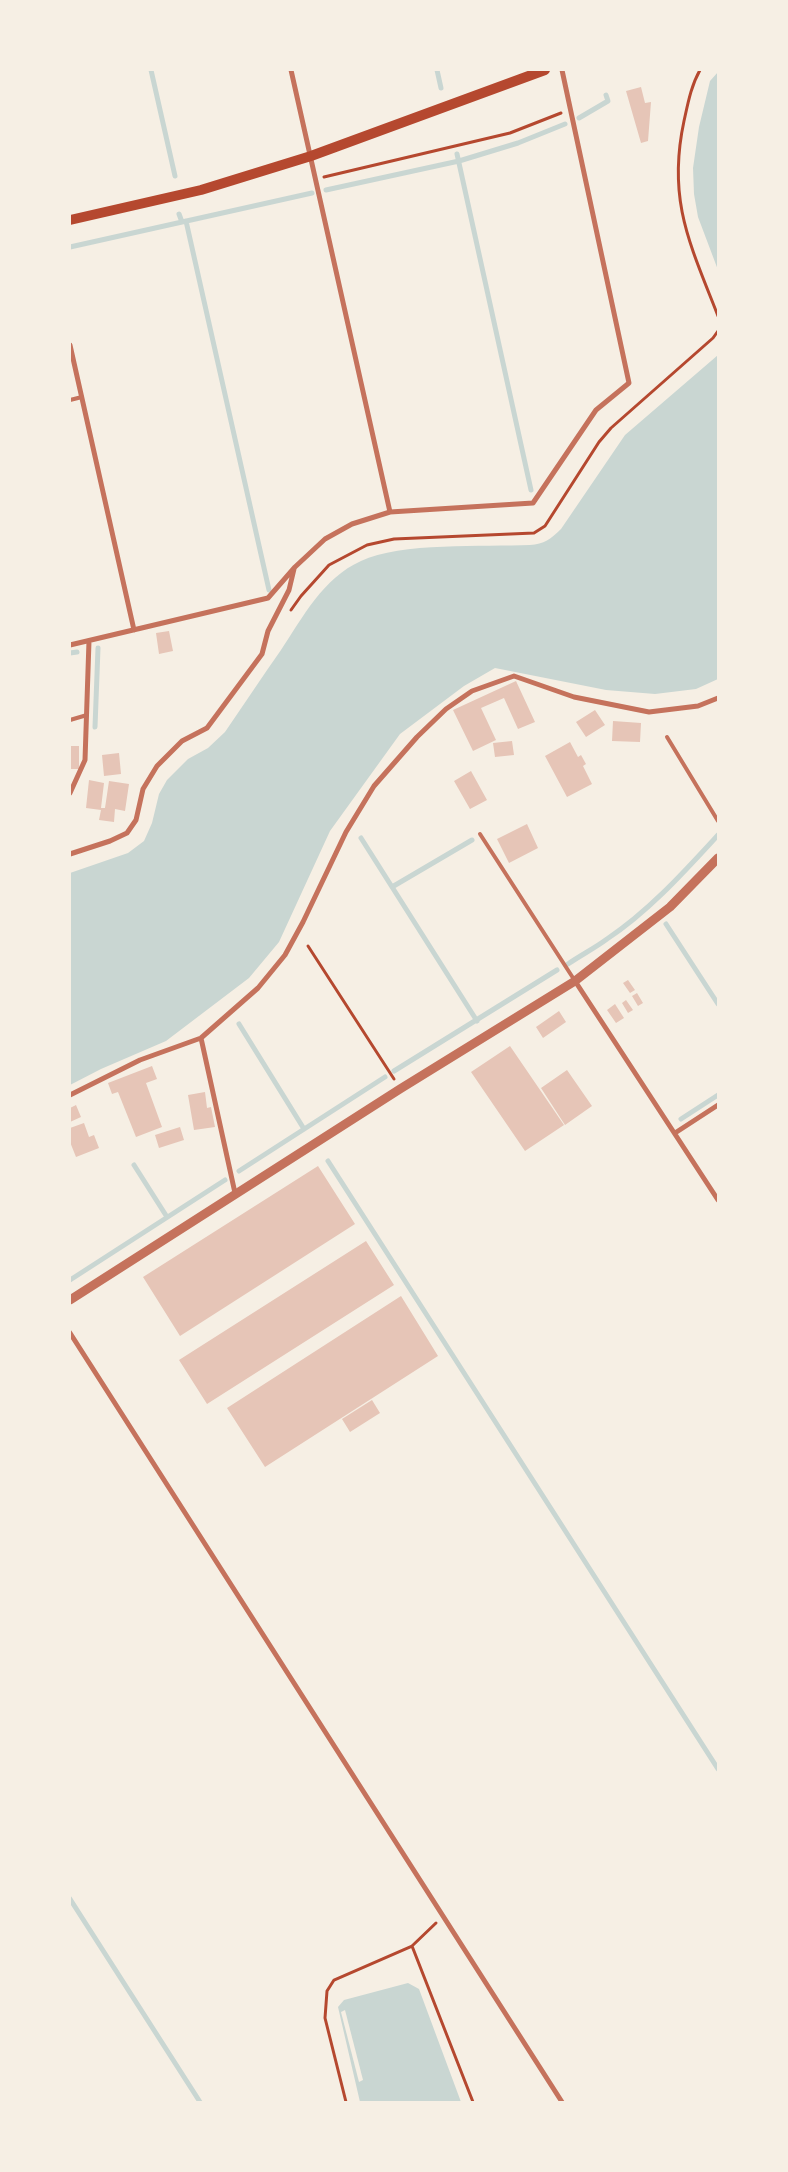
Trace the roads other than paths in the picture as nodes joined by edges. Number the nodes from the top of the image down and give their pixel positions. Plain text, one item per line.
1 (291, 70) edge
2 (546, 70) edge
3 (562, 70) edge
4 (310, 156) junction
5 (70, 220) edge
6 (70, 345) edge
7 (82, 397) junction
8 (70, 400) edge
9 (390, 512) junction
10 (294, 566) junction
11 (134, 630) junction
12 (89, 641) junction
13 (70, 645) edge
14 (718, 698) edge
15 (87, 715) junction
16 (70, 720) edge
17 (667, 736) dead end
18 (70, 793) edge
19 (718, 821) edge
20 (480, 834) dead end
21 (70, 854) edge
22 (718, 858) edge
23 (575, 981) junction
24 (201, 1038) junction
25 (70, 1095) edge
26 (718, 1105) edge
27 (675, 1132) junction
28 (235, 1193) junction
29 (718, 1200) edge
30 (70, 1300) edge
31 (70, 1333) edge
32 (562, 2102) edge

1 - 4 street
2 - 4 main road
3 - 9 street
4 - 5 main road
4 - 9 street
6 - 7 street
7 - 8 lane
7 - 11 street
9 - 10 street
10 - 11 street
10 - 21 street
11 - 12 street
12 - 13 street
12 - 15 street
14 - 24 street
15 - 16 lane
15 - 18 street
17 - 19 lane
20 - 23 lane
22 - 23 street
23 - 27 street
23 - 28 street
24 - 25 street
24 - 28 street
26 - 27 street
27 - 29 street
28 - 30 street
31 - 32 street

